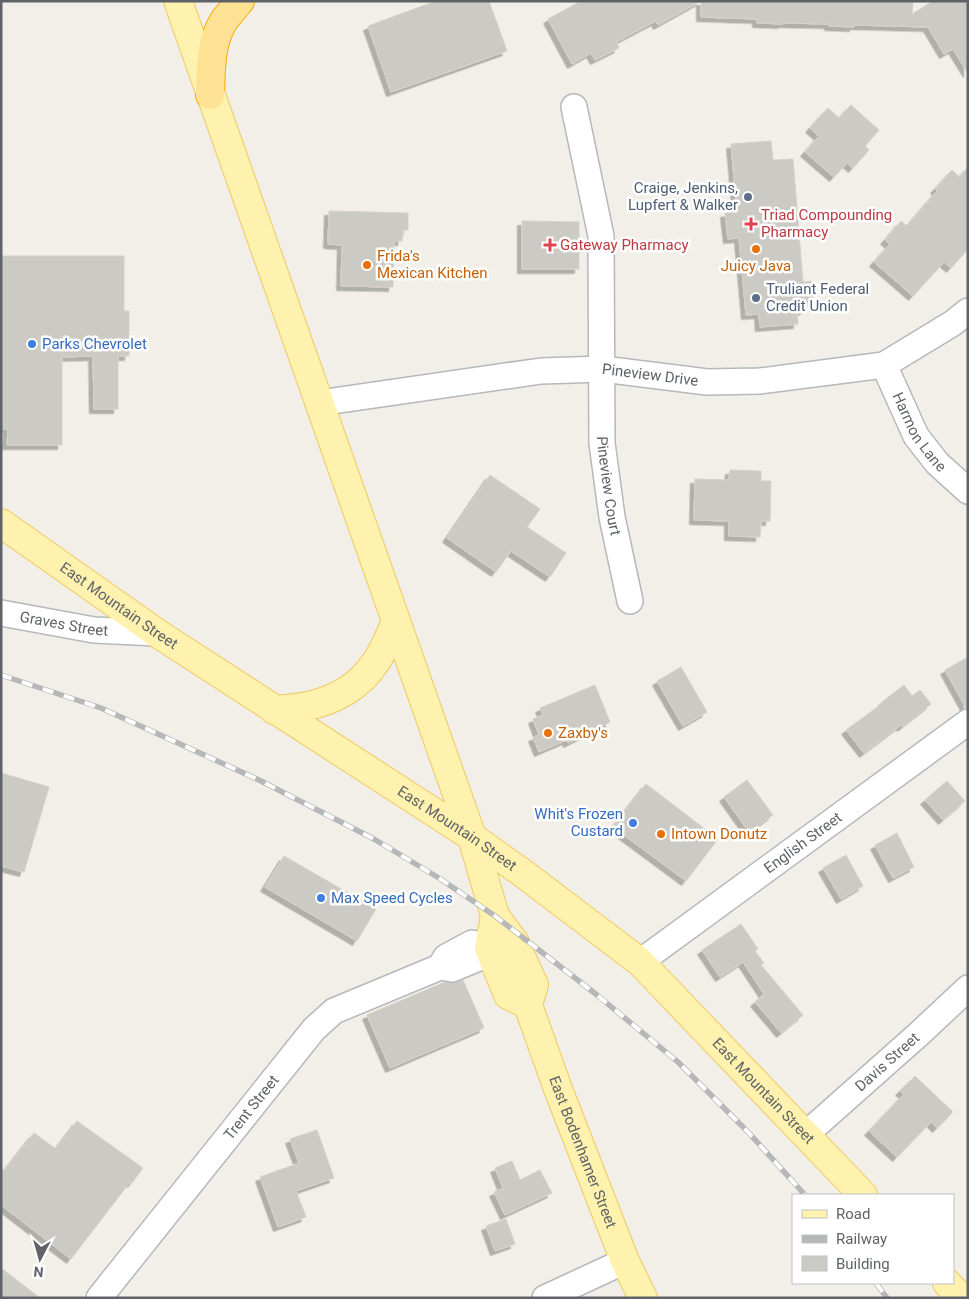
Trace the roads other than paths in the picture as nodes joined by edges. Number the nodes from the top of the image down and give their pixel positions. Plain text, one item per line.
1 (178, 1) edge
2 (240, 1) edge
3 (210, 95) junction
4 (574, 107) dead end
5 (968, 311) edge
6 (884, 365) junction
7 (603, 369) junction
8 (319, 403) junction
9 (968, 491) edge
10 (1, 523) edge
11 (630, 601) dead end
12 (1, 613) edge
13 (396, 622) junction
14 (157, 633) junction
15 (274, 710) junction
16 (968, 722) edge
17 (472, 837) junction
18 (495, 916) junction
19 (490, 948) junction
20 (640, 962) junction
21 (968, 988) edge
22 (528, 1005) junction
23 (805, 1135) junction
24 (862, 1194) edge
25 (625, 1261) junction
26 (948, 1284) edge
27 (99, 1298) edge
28 (545, 1298) edge
29 (643, 1298) edge
30 (961, 1298) edge

1 - 3 main road
2 - 3 highway
3 - 8 main road
4 - 7 street, Pineview Court
5 - 6 street, Pineview Drive
6 - 7 street, Pineview Drive
6 - 9 street, Harmon Lane
7 - 8 street, Pineview Drive
7 - 11 street, Pineview Court
8 - 13 main road
10 - 14 main road, East Mountain Street
12 - 14 street, Graves Street
13 - 15 main road
13 - 17 main road
14 - 15 main road, East Mountain Street
15 - 17 main road, East Mountain Street
16 - 20 street, English Street
17 - 18 main road
17 - 20 main road, East Mountain Street
18 - 19 main road
18 - 22 main road
19 - 22 main road
19 - 27 street, Trent Street
20 - 23 main road, East Mountain Street
21 - 23 street, Davis Street
22 - 25 main road, East Bodenhamer Street
23 - 24 main road, East Mountain Street
25 - 28 street
25 - 29 main road, East Bodenhamer Street
26 - 30 main road

